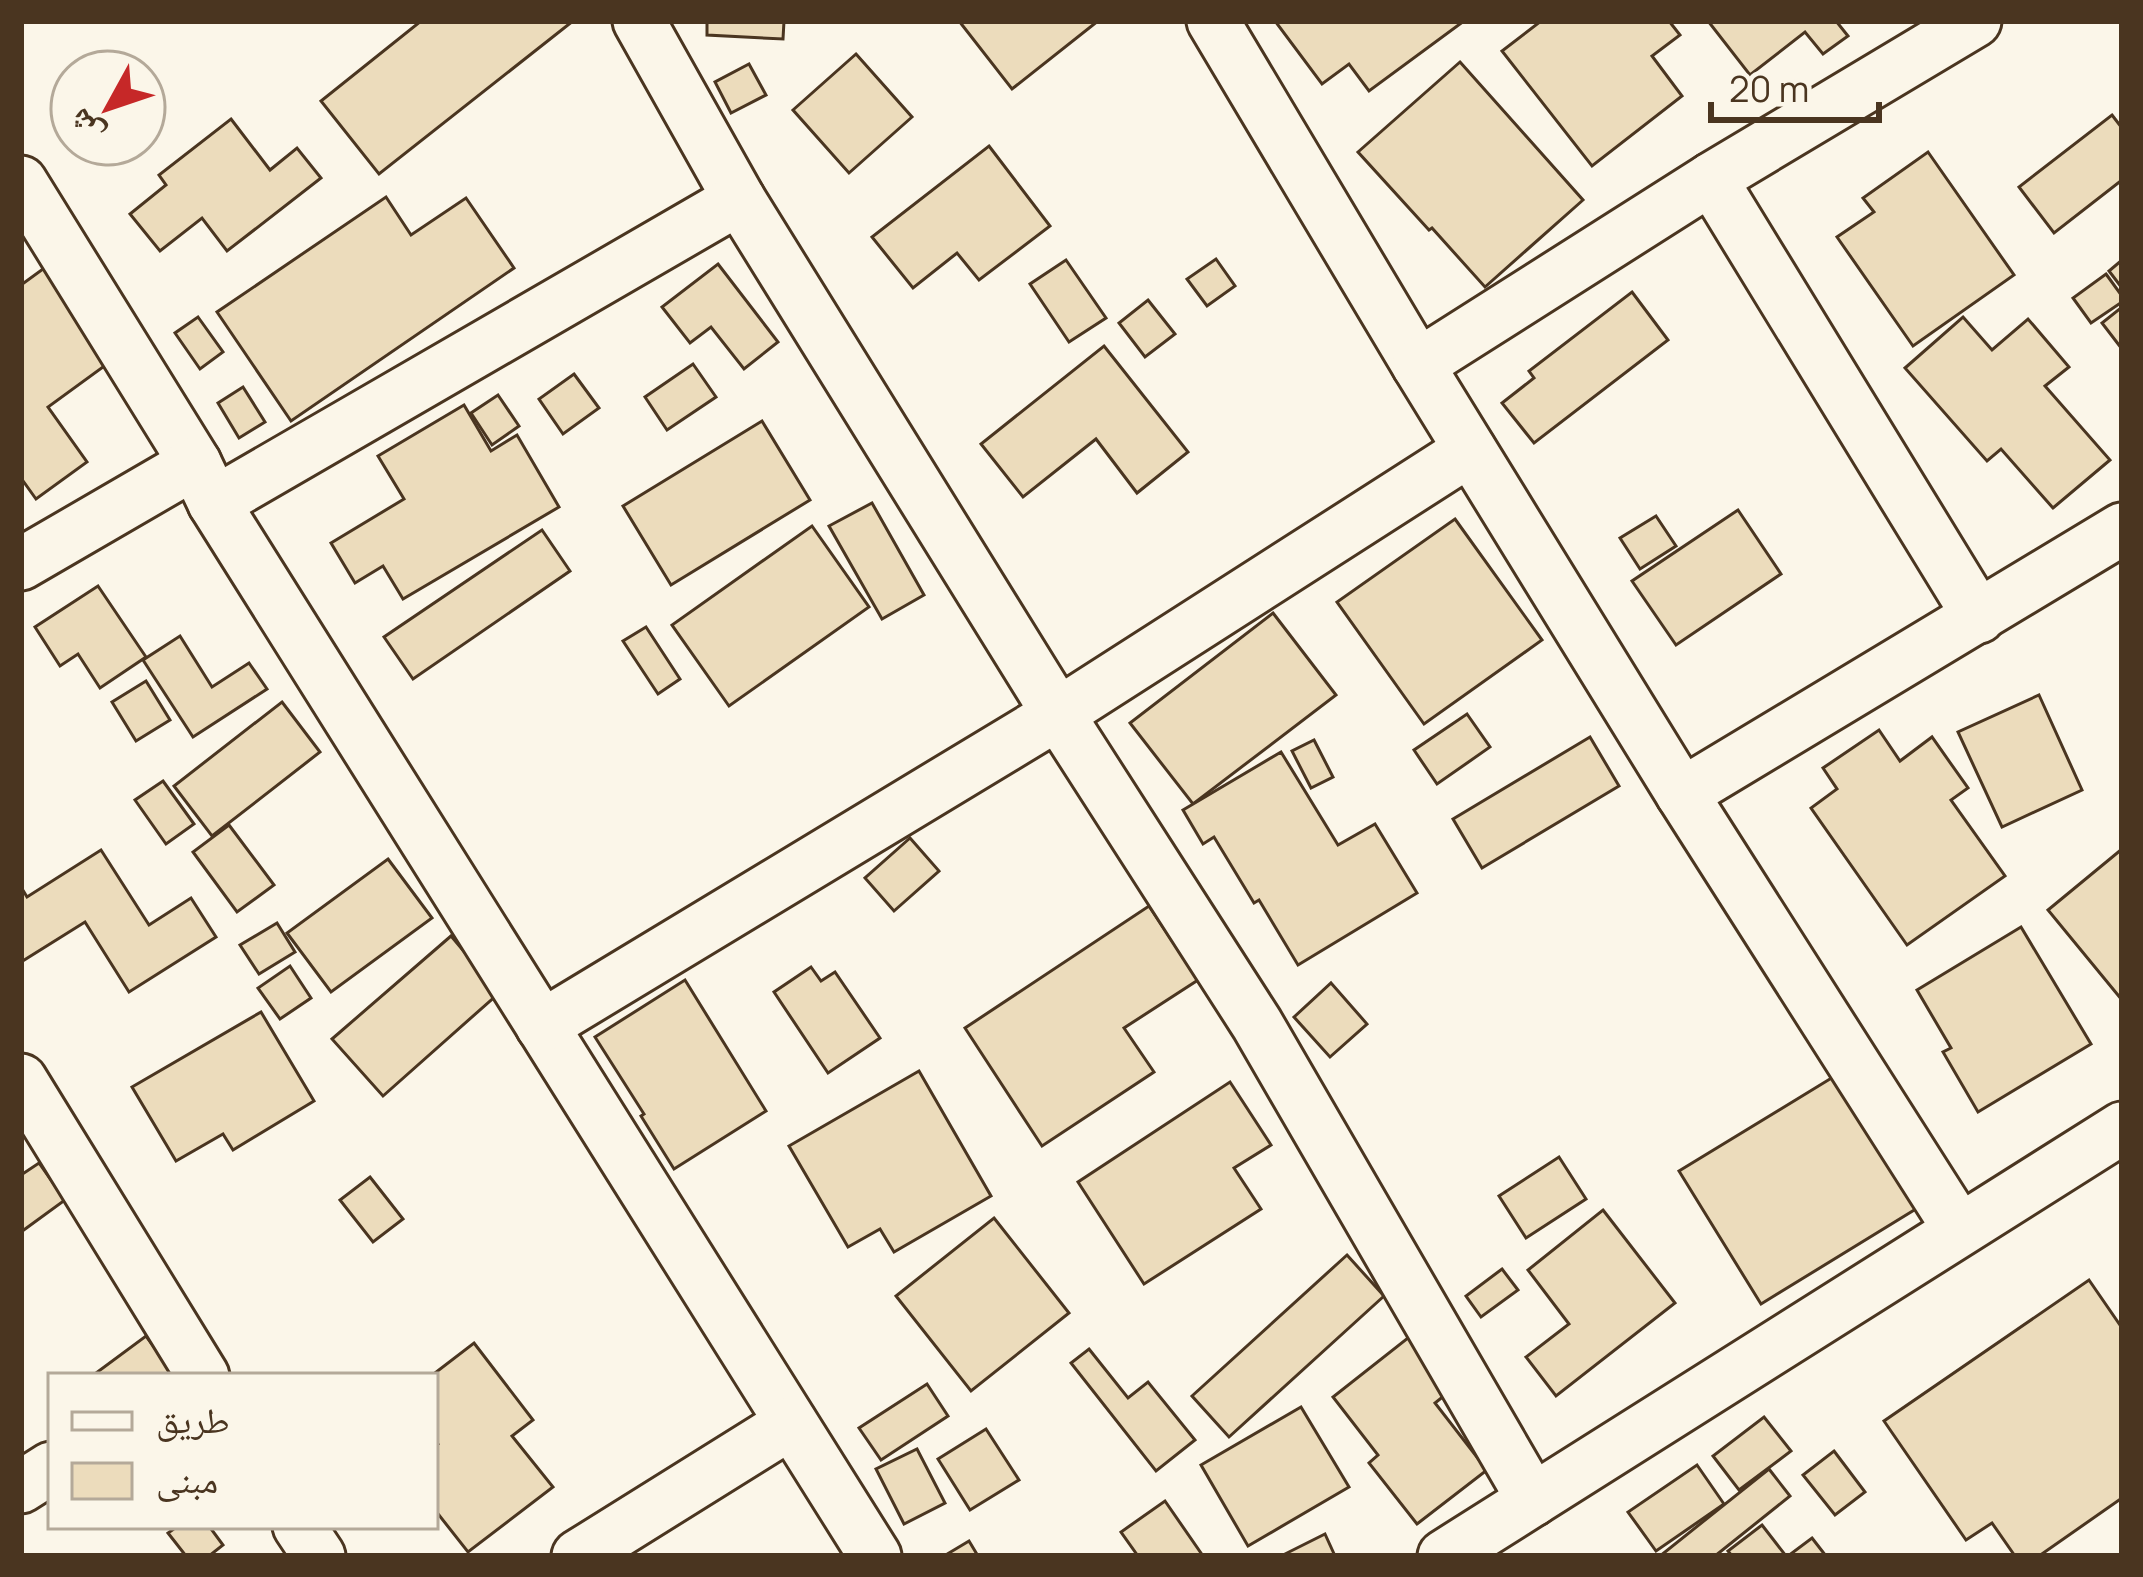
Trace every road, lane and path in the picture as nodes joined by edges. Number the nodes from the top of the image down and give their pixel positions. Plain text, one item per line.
1 (639, 21) edge
2 (1213, 21) edge
3 (1975, 21) edge
4 (1711, 179) junction
5 (21, 182) edge
6 (739, 199) junction
7 (1418, 365) junction
8 (1470, 450) junction
9 (204, 483) junction
10 (2122, 529) edge
11 (21, 564) edge
12 (1978, 617) junction
13 (1058, 714) junction
14 (1682, 794) junction
15 (542, 1026) junction
16 (21, 1080) edge
17 (2122, 1128) edge
18 (1960, 1229) junction
19 (199, 1373) edge
20 (791, 1423) junction
21 (48, 1470) edge
22 (21, 1487) edge
23 (1533, 1500) junction
24 (301, 1529) edge
25 (1475, 1548) edge
26 (319, 1556) edge
27 (578, 1556) edge
28 (875, 1556) edge

1 - 6 street
2 - 7 street
3 - 4 street
4 - 7 street
4 - 12 street
5 - 9 street
6 - 9 street
6 - 13 street
7 - 8 street
8 - 13 street
8 - 14 street
9 - 11 street
9 - 15 street
10 - 12 street
12 - 14 street
13 - 15 street
13 - 23 street
14 - 18 street
15 - 20 street
16 - 19 street
17 - 18 street
18 - 23 street
20 - 27 street
20 - 28 street
21 - 22 street
23 - 25 street
24 - 26 street

